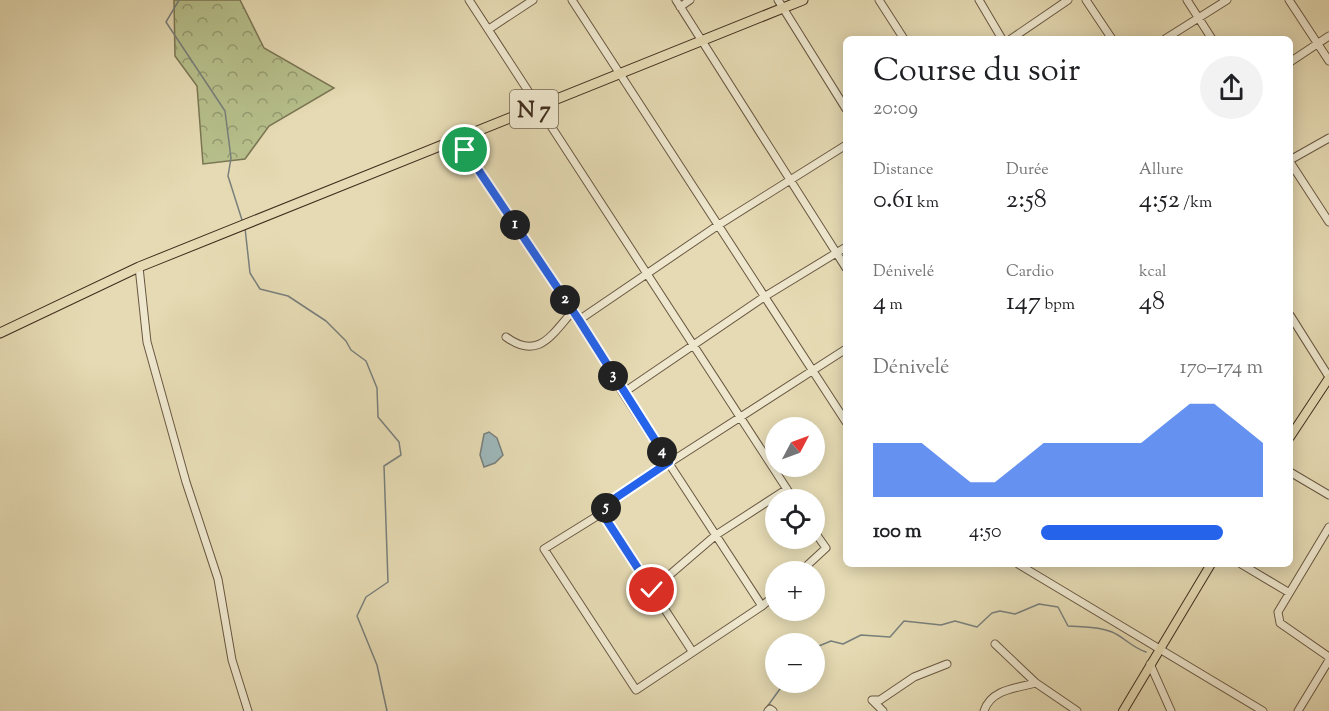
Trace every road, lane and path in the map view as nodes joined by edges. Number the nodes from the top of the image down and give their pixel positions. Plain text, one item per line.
1 (469, 0) edge
2 (533, 0) edge
3 (572, 0) edge
4 (690, 0) edge
5 (803, 0) edge
6 (879, 0) edge
7 (979, 0) edge
8 (1068, 0) edge
9 (1086, 0) edge
10 (1187, 0) edge
11 (1227, 0) edge
12 (1289, 0) edge
13 (678, 3) edge
14 (780, 4) edge
15 (1198, 18) junction
16 (489, 28) junction
17 (902, 36) edge
18 (1000, 36) edge
19 (1015, 36) edge
20 (1110, 36) edge
21 (1170, 36) edge
22 (1210, 36) edge
23 (1329, 36) edge
24 (702, 40) junction
25 (1318, 44) junction
26 (1293, 60) edge
27 (1329, 61) edge
28 (619, 76) junction
29 (843, 104) edge
30 (539, 108) junction
31 (458, 138) junction
32 (1329, 138) edge
33 (843, 147) edge
34 (1293, 159) edge
35 (1293, 166) edge
36 (791, 181) junction
37 (1329, 222) edge
38 (717, 226) junction
39 (843, 249) edge
40 (837, 253) junction
41 (843, 263) edge
42 (139, 267) junction
43 (646, 274) junction
44 (764, 297) junction
45 (573, 311) junction
46 (579, 320) junction
47 (1293, 320) edge
48 (0, 333) edge
49 (506, 338) dead end
50 (692, 345) junction
51 (843, 351) edge
52 (812, 370) junction
53 (1329, 377) edge
54 (623, 393) junction
55 (843, 417) edge
56 (741, 418) junction
57 (1293, 431) edge
58 (669, 462) junction
59 (1293, 474) edge
60 (787, 489) edge
61 (1329, 495) edge
62 (765, 503) edge
63 (602, 513) junction
64 (1329, 527) edge
65 (716, 535) junction
66 (825, 549) edge
67 (812, 561) edge
68 (1023, 567) edge
69 (1209, 567) edge
70 (1246, 567) edge
71 (652, 590) junction
72 (1288, 592) junction
73 (765, 603) edge
74 (762, 606) junction
75 (995, 644) dead end
76 (1160, 648) junction
77 (692, 651) junction
78 (1329, 659) edge
79 (947, 664) dead end
80 (1150, 664) junction
81 (1036, 683) junction
82 (248, 711) edge
83 (768, 711) edge
84 (773, 711) edge
85 (883, 711) edge
86 (984, 711) edge
87 (1077, 711) edge
88 (1123, 711) edge
89 (1171, 711) edge
90 (1263, 711) edge
91 (1298, 711) edge

1 - 16 street
2 - 16 street
3 - 28 street
4 - 13 street
5 - 14 highway, N 7
6 - 17 street
7 - 18 street
8 - 19 street
9 - 20 street
10 - 15 street
11 - 15 street
12 - 25 street
13 - 24 street
14 - 24 highway, N 7
14 - 29 street
15 - 21 street
15 - 22 street
16 - 30 street
23 - 25 street
24 - 28 highway, N 7
24 - 36 street
25 - 26 street
25 - 27 street
28 - 30 highway, N 7
28 - 38 street
30 - 31 highway, N 7
30 - 43 street
31 - 42 highway, N 7
31 - 45 street
32 - 34 street
33 - 36 street
35 - 37 street
36 - 38 street
36 - 40 street
38 - 43 street
38 - 44 street
39 - 40 street
40 - 41 street
40 - 44 street
42 - 48 highway, N 7
42 - 82 street
43 - 46 street
43 - 50 street
44 - 50 street
44 - 52 street
45 - 46 street
45 - 49 street
46 - 54 street
47 - 53 street
50 - 54 street
50 - 56 street
51 - 52 street
52 - 55 street
52 - 56 street
53 - 57 main road
54 - 58 street
56 - 58 street
56 - 60 street
58 - 63 street
58 - 65 street
59 - 61 street
62 - 65 street
63 - 71 street
63 - 77 street
64 - 72 street
65 - 71 street
65 - 74 street
66 - 67 street
68 - 76 street
69 - 76 main road
70 - 72 street
71 - 77 street
72 - 78 street
73 - 74 street
74 - 77 street
75 - 81 street
76 - 80 main road
76 - 90 street
78 - 91 street
79 - 85 street
80 - 88 main road
80 - 89 street
81 - 86 street
81 - 87 street
83 - 84 street

